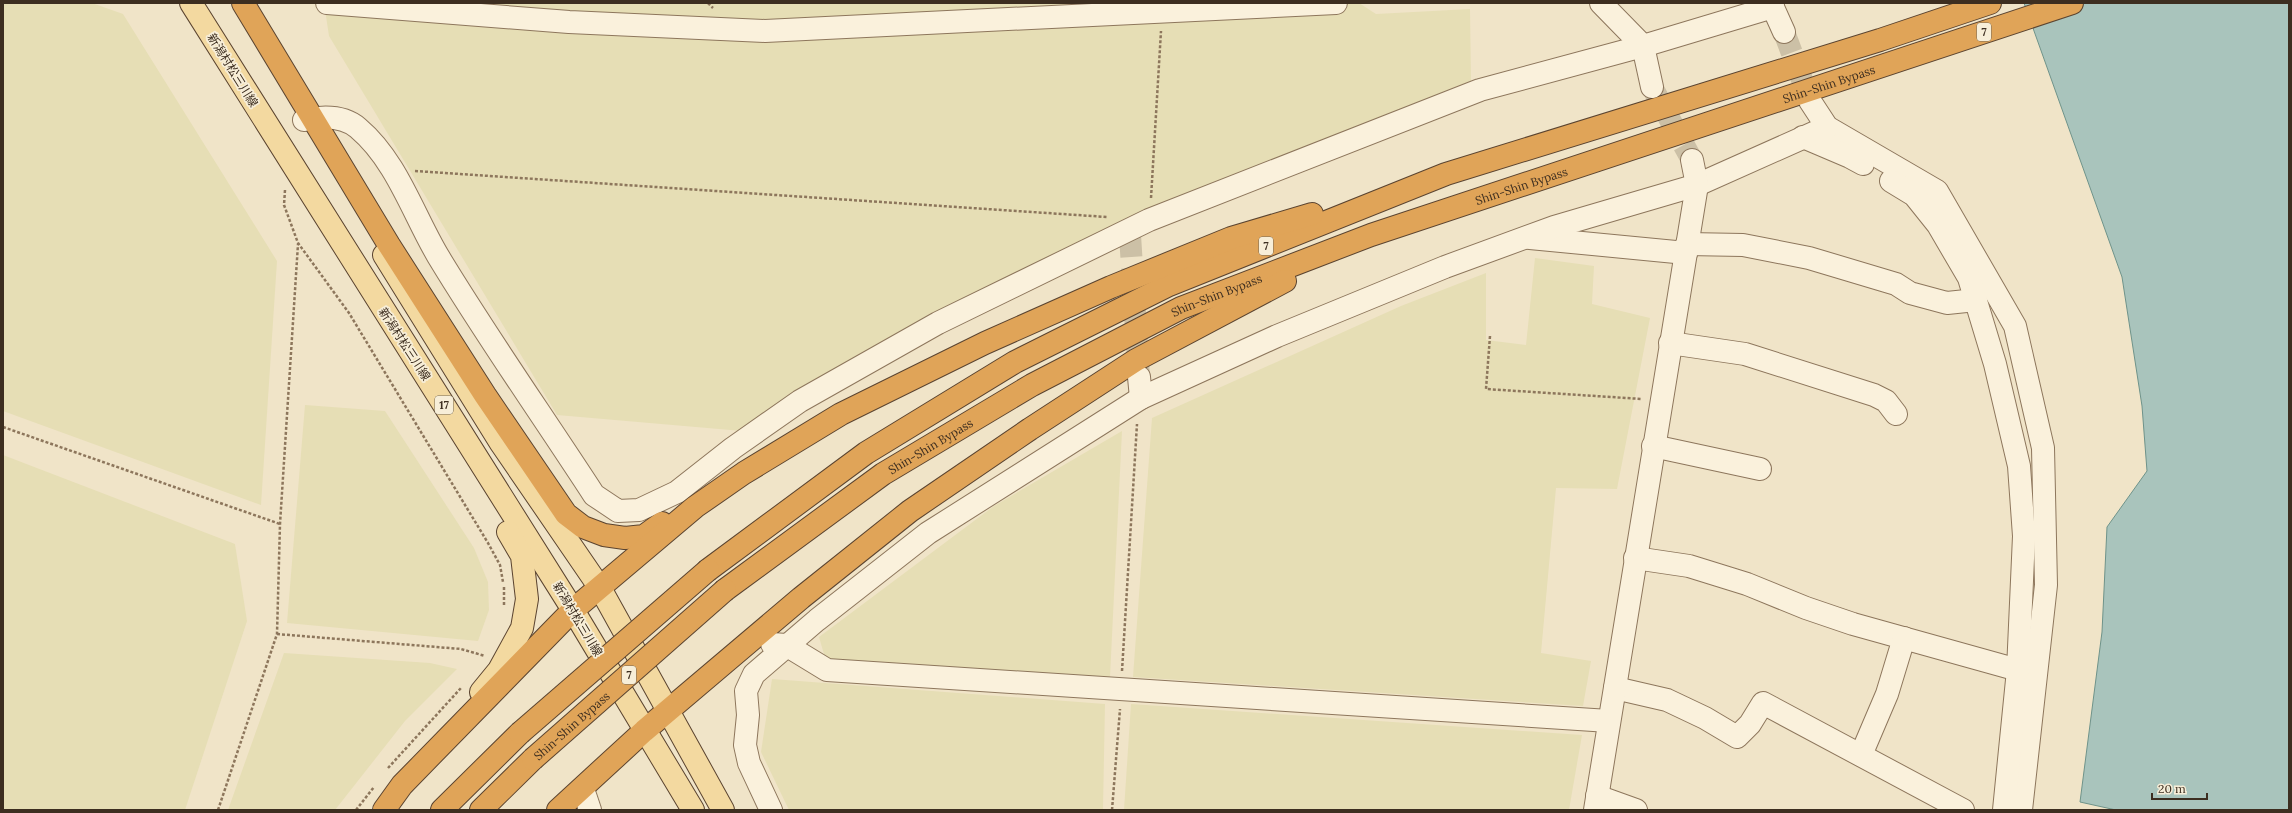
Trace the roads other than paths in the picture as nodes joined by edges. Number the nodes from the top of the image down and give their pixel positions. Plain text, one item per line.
1 (190, 3) edge
2 (234, 3) edge
3 (243, 3) edge
4 (327, 3) edge
5 (1336, 3) edge
6 (1601, 3) edge
7 (1990, 3) edge
8 (2072, 3) edge
9 (1772, 5) edge
10 (1784, 32) tunnel mouth
11 (1643, 46) junction
12 (1652, 87) tunnel mouth
13 (1810, 101) tunnel mouth
14 (309, 119) junction
15 (1827, 127) junction
16 (1803, 137) junction
17 (1692, 160) tunnel mouth
18 (1446, 174) junction
19 (1697, 185) junction
20 (1150, 220) junction
21 (1130, 235) dead end
22 (1371, 235) junction
23 (1525, 237) junction
24 (1686, 248) junction
25 (1976, 300) junction
26 (1670, 342) junction
27 (445, 407) junction
28 (1896, 414) dead end
29 (1653, 446) junction
30 (1760, 469) dead end
31 (736, 480) junction
32 (684, 496) junction
33 (1635, 558) junction
34 (600, 588) junction
35 (573, 610) junction
36 (1904, 638) junction
37 (749, 642) junction
38 (786, 645) junction
39 (2018, 670) junction
40 (1615, 688) junction
41 (669, 711) junction
42 (1609, 721) junction
43 (644, 731) junction
44 (1861, 755) junction
45 (429, 757) junction
46 (583, 789) junction
47 (1596, 803) edge
48 (384, 810) edge
49 (442, 810) edge
50 (481, 810) edge
51 (558, 810) edge
52 (590, 810) edge
53 (693, 810) edge
54 (723, 810) edge
55 (771, 810) edge
56 (1636, 810) edge
57 (1963, 810) edge
58 (2004, 810) edge
59 (2022, 810) edge

1 - 27 main road, 新潟村松三川線 / 17
2 - 14 main road, 17
3 - 14 highway
4 - 5 street
6 - 11 street
7 - 18 highway, 7
8 - 22 highway, Shin-Shin Bypass / 7
9 - 10 street
9 - 11 street
11 - 12 street
11 - 20 street
13 - 15 street
14 - 32 street
14 - 32 highway
14 - 34 main road, 17
15 - 16 street
15 - 59 street
16 - 19 street
16 - 25 street
17 - 19 street
18 - 31 highway
18 - 49 highway, 7, bridge
19 - 23 street
19 - 24 street
20 - 21 street
20 - 32 street
22 - 37 highway
22 - 50 highway, Shin-Shin Bypass / 7, bridge
23 - 24 street
23 - 38 street
24 - 25 street
24 - 26 street
25 - 39 street
26 - 28 street
26 - 29 street
27 - 35 main road, 新潟村松三川線 / 17
27 - 45 main road
29 - 30 street
29 - 33 street
31 - 32 highway
31 - 34 highway
33 - 36 street
33 - 40 street
34 - 35 highway
34 - 41 main road, 17
35 - 43 main road, 新潟村松三川線 / 17
35 - 45 highway
36 - 39 street
36 - 44 street
37 - 38 street
37 - 41 highway
38 - 42 street
38 - 55 street
39 - 58 street
40 - 42 street
40 - 44 street
41 - 43 highway
41 - 54 main road, 17
42 - 47 street
43 - 46 highway
43 - 53 main road, 新潟村松三川線 / 17
44 - 57 street
45 - 48 highway
46 - 51 highway
46 - 52 street
47 - 56 street

